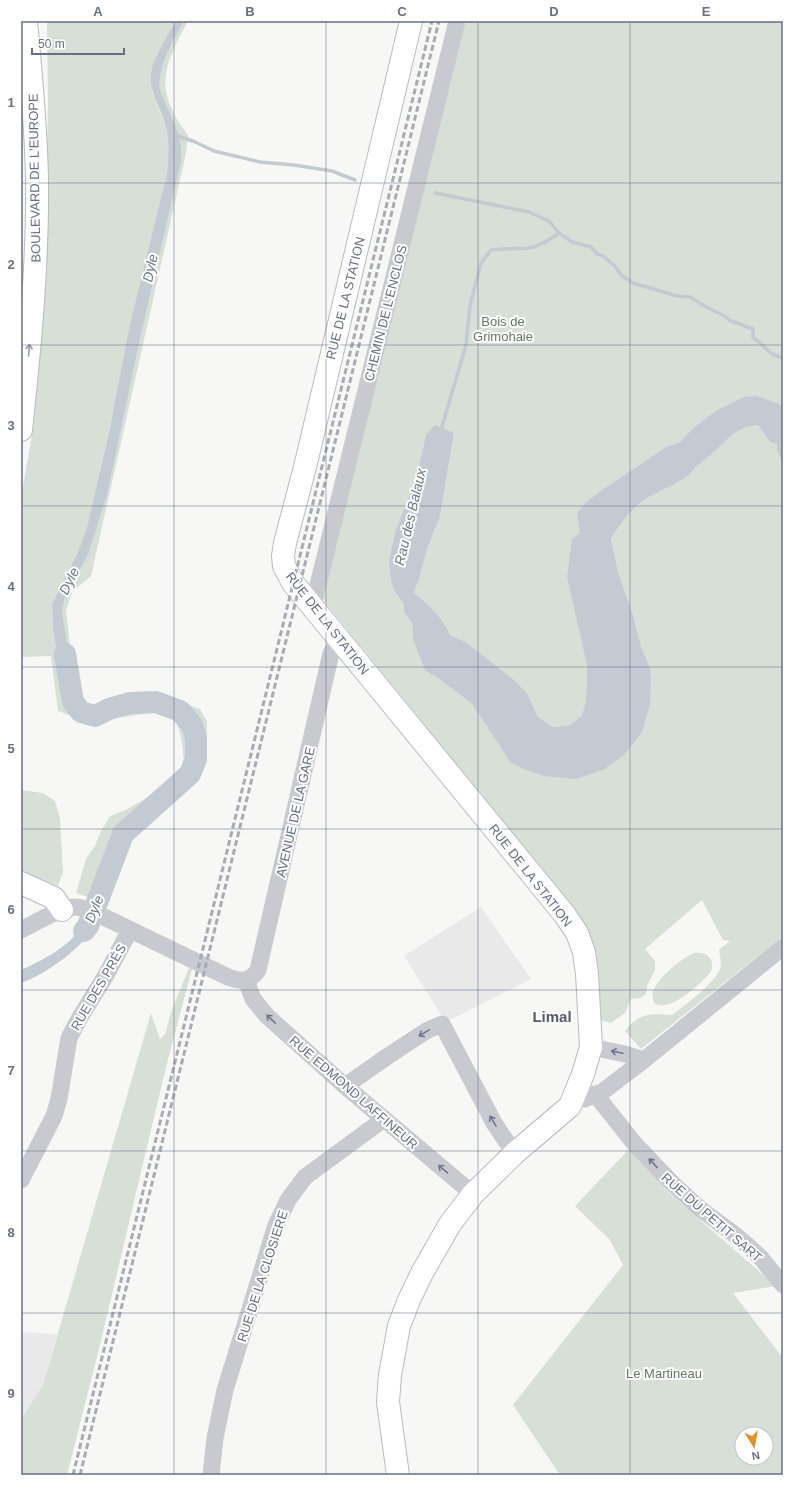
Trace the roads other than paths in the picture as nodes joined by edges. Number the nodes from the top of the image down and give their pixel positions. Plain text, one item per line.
1 (26, 21) edge
2 (41, 21) edge
3 (411, 21) edge
4 (457, 21) edge
5 (33, 88) junction
6 (21, 430) edge
7 (310, 604) junction
8 (340, 640) junction
9 (21, 883) edge
10 (62, 910) junction
11 (21, 930) edge
12 (130, 930) junction
13 (783, 946) edge
14 (246, 980) junction
15 (591, 1047) junction
16 (649, 1055) junction
17 (345, 1086) junction
18 (595, 1094) junction
19 (570, 1106) junction
20 (384, 1120) junction
21 (516, 1152) junction
22 (21, 1180) edge
23 (473, 1194) junction
24 (783, 1285) edge
25 (211, 1475) edge
26 (398, 1475) edge

1 - 5 main road, BOULEVARD DE L'EUROPE
2 - 5 main road
3 - 7 main road, RUE DE LA STATION
4 - 7 street, CHEMIN DE L'ENCLOS
6 -> 5 main road, BOULEVARD DE L'EUROPE
7 - 8 main road, RUE DE LA STATION
8 - 14 street, AVENUE DE LA GARE
8 - 15 main road, RUE DE LA STATION
9 - 10 main road
10 - 11 street
10 - 12 street
12 - 14 street
12 - 22 street, RUE DES PRÉS
13 - 16 street
17 -> 14 street, RUE EDMOND LAFFINEUR
16 -> 15 street
15 - 19 main road, RUE DE LA STATION
16 - 18 street
17 - 20 street, RUE EDMOND LAFFINEUR
21 -> 17 street
18 - 19 street
24 -> 18 street, RUE DU PETIT SART
19 - 21 main road
23 -> 20 street, RUE EDMOND LAFFINEUR
20 - 25 street, RUE DE LA CLOSIERE
21 - 23 main road
23 - 26 main road

